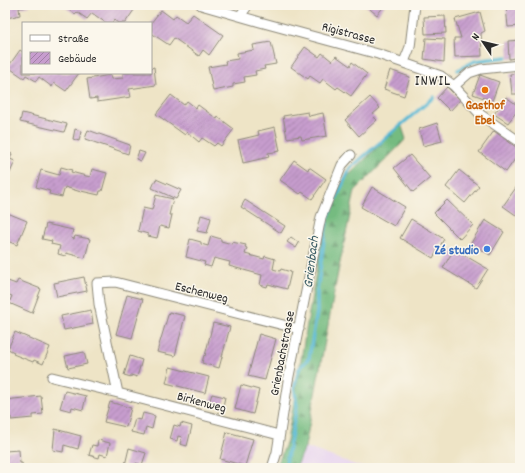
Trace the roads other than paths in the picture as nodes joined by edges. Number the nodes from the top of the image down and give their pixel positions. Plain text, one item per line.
1 (201, 5) edge
2 (248, 5) edge
3 (415, 5) edge
4 (240, 16) junction
5 (404, 62) junction
6 (520, 65) edge
7 (454, 86) junction
8 (520, 142) edge
9 (351, 155) dead end
10 (299, 329) junction
11 (52, 377) dead end
12 (118, 393) junction
13 (279, 435) junction
14 (272, 468) edge

1 - 4 street, Rigistrasse
2 - 4 street
3 - 5 street
4 - 5 street, Rigistrasse
5 - 7 street, Rigistrasse
6 - 7 street
7 - 8 street, Rigistrasse
9 - 10 street, Grienbachstrasse
10 - 12 street, Eschenweg
10 - 13 street, Grienbachstrasse
11 - 12 street, Birkenweg
12 - 13 street, Birkenweg
13 - 14 street, Grienbachstrasse

